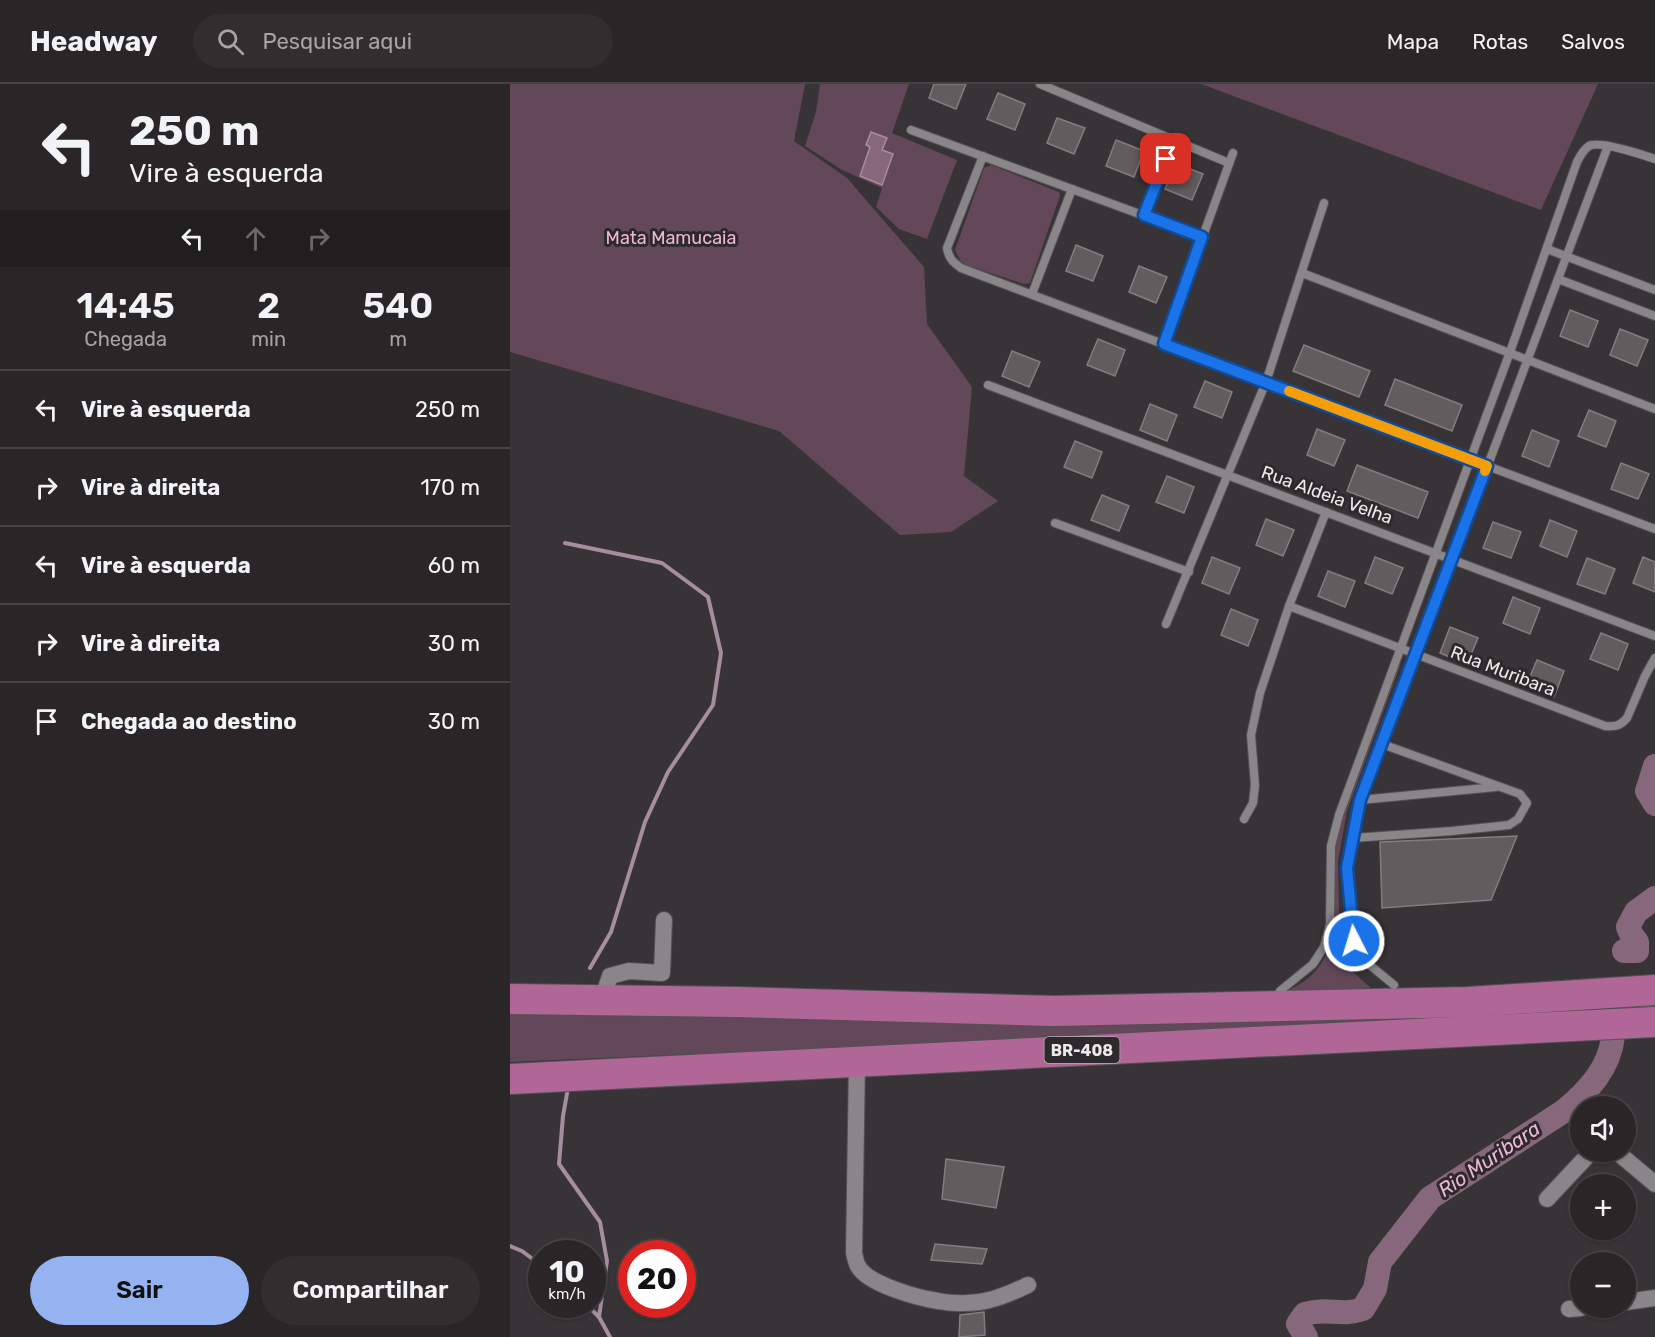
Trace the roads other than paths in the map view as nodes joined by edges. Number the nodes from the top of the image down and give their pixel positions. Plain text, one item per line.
1 (1040, 84) edge
2 (910, 130) dead end
3 (1173, 141) junction
4 (1608, 146) junction
5 (1655, 149) edge
6 (1233, 153) dead end
7 (983, 156) junction
8 (1653, 159) edge
9 (1229, 163) junction
10 (1072, 189) junction
11 (1324, 203) dead end
12 (1144, 215) junction
13 (1202, 237) junction
14 (1547, 249) junction
15 (1566, 256) junction
16 (1302, 273) junction
17 (1558, 279) junction
18 (1655, 290) edge
19 (1032, 294) junction
20 (1655, 316) edge
21 (1164, 344) junction
22 (1510, 352) junction
23 (1528, 360) junction
24 (1266, 382) junction
25 (988, 385) dead end
26 (1655, 409) edge
27 (1470, 460) junction
28 (1487, 466) junction
29 (1228, 476) junction
30 (1326, 512) junction
31 (1055, 524) dead end
32 (1655, 530) edge
33 (1437, 552) junction
34 (1452, 559) junction
35 (1189, 572) junction
36 (1289, 606) junction
37 (1166, 624) dead end
38 (1655, 636) edge
39 (1401, 650) junction
40 (1416, 656) junction
41 (1655, 658) edge
42 (1382, 744) junction
43 (1358, 760) junction
44 (1374, 764) junction
45 (1500, 787) junction
46 (1360, 800) junction
47 (1244, 819) dead end
48 (1353, 838) junction
49 (664, 920) dead end
50 (1655, 972) edge
51 (1394, 986) junction
52 (1655, 990) edge
53 (1280, 991) junction
54 (510, 999) edge
55 (602, 1000) junction
56 (1054, 1011) junction
57 (1655, 1022) edge
58 (857, 1061) junction
59 (510, 1079) edge
60 (1582, 1162) edge
61 (1629, 1162) edge
62 (1655, 1184) edge
63 (1547, 1199) dead end
64 (1028, 1285) dead end
65 (1655, 1298) edge
66 (1636, 1301) edge

1 - 3 lane
2 - 7 lane
3 - 9 lane
3 - 12 lane
4 - 8 lane
4 - 14 lane
4 - 15 lane
5 - 8 lane
6 - 9 lane
7 - 10 lane
7 - 19 lane
9 - 13 lane
10 - 12 lane
10 - 19 lane
11 - 16 lane
12 - 13 lane
13 - 21 lane
14 - 15 lane
14 - 22 lane
15 - 17 lane
15 - 18 lane
16 - 22 lane
16 - 24 lane
17 - 20 lane
17 - 23 lane
19 - 21 lane
21 - 24 lane
22 - 23 lane
22 - 27 lane
23 - 26 lane
23 - 28 lane
24 - 27 lane
24 - 29 lane
25 - 29 lane, Rua Aldeia Velha
27 - 28 lane
27 - 33 lane
28 - 32 lane
28 - 34 lane
29 - 30 lane, Rua Aldeia Velha
29 - 35 lane
30 - 33 lane, Rua Aldeia Velha
30 - 36 lane
31 - 35 lane
33 - 34 lane, Rua Aldeia Velha
33 - 39 lane
34 - 38 lane, Rua Aldeia Velha
34 - 40 lane
35 - 37 lane
36 - 39 lane, Rua Muribara
36 - 47 lane
39 - 40 lane, Rua Muribara
39 - 43 lane
40 - 41 lane, Rua Muribara
40 - 42 lane
42 - 44 lane
42 - 45 lane
43 - 44 lane
43 - 53 lane
44 - 46 lane
45 - 46 lane
45 - 48 lane
46 - 48 lane
48 - 51 lane
49 - 55 street
50 - 51 highway
51 - 53 highway
52 - 56 highway, BR-408
53 - 56 highway
54 - 55 highway, BR-408
55 - 56 highway, BR-408
57 - 58 highway, BR-408
58 - 59 highway, BR-408
58 - 64 street
60 - 63 street
61 - 62 street
65 - 66 street

